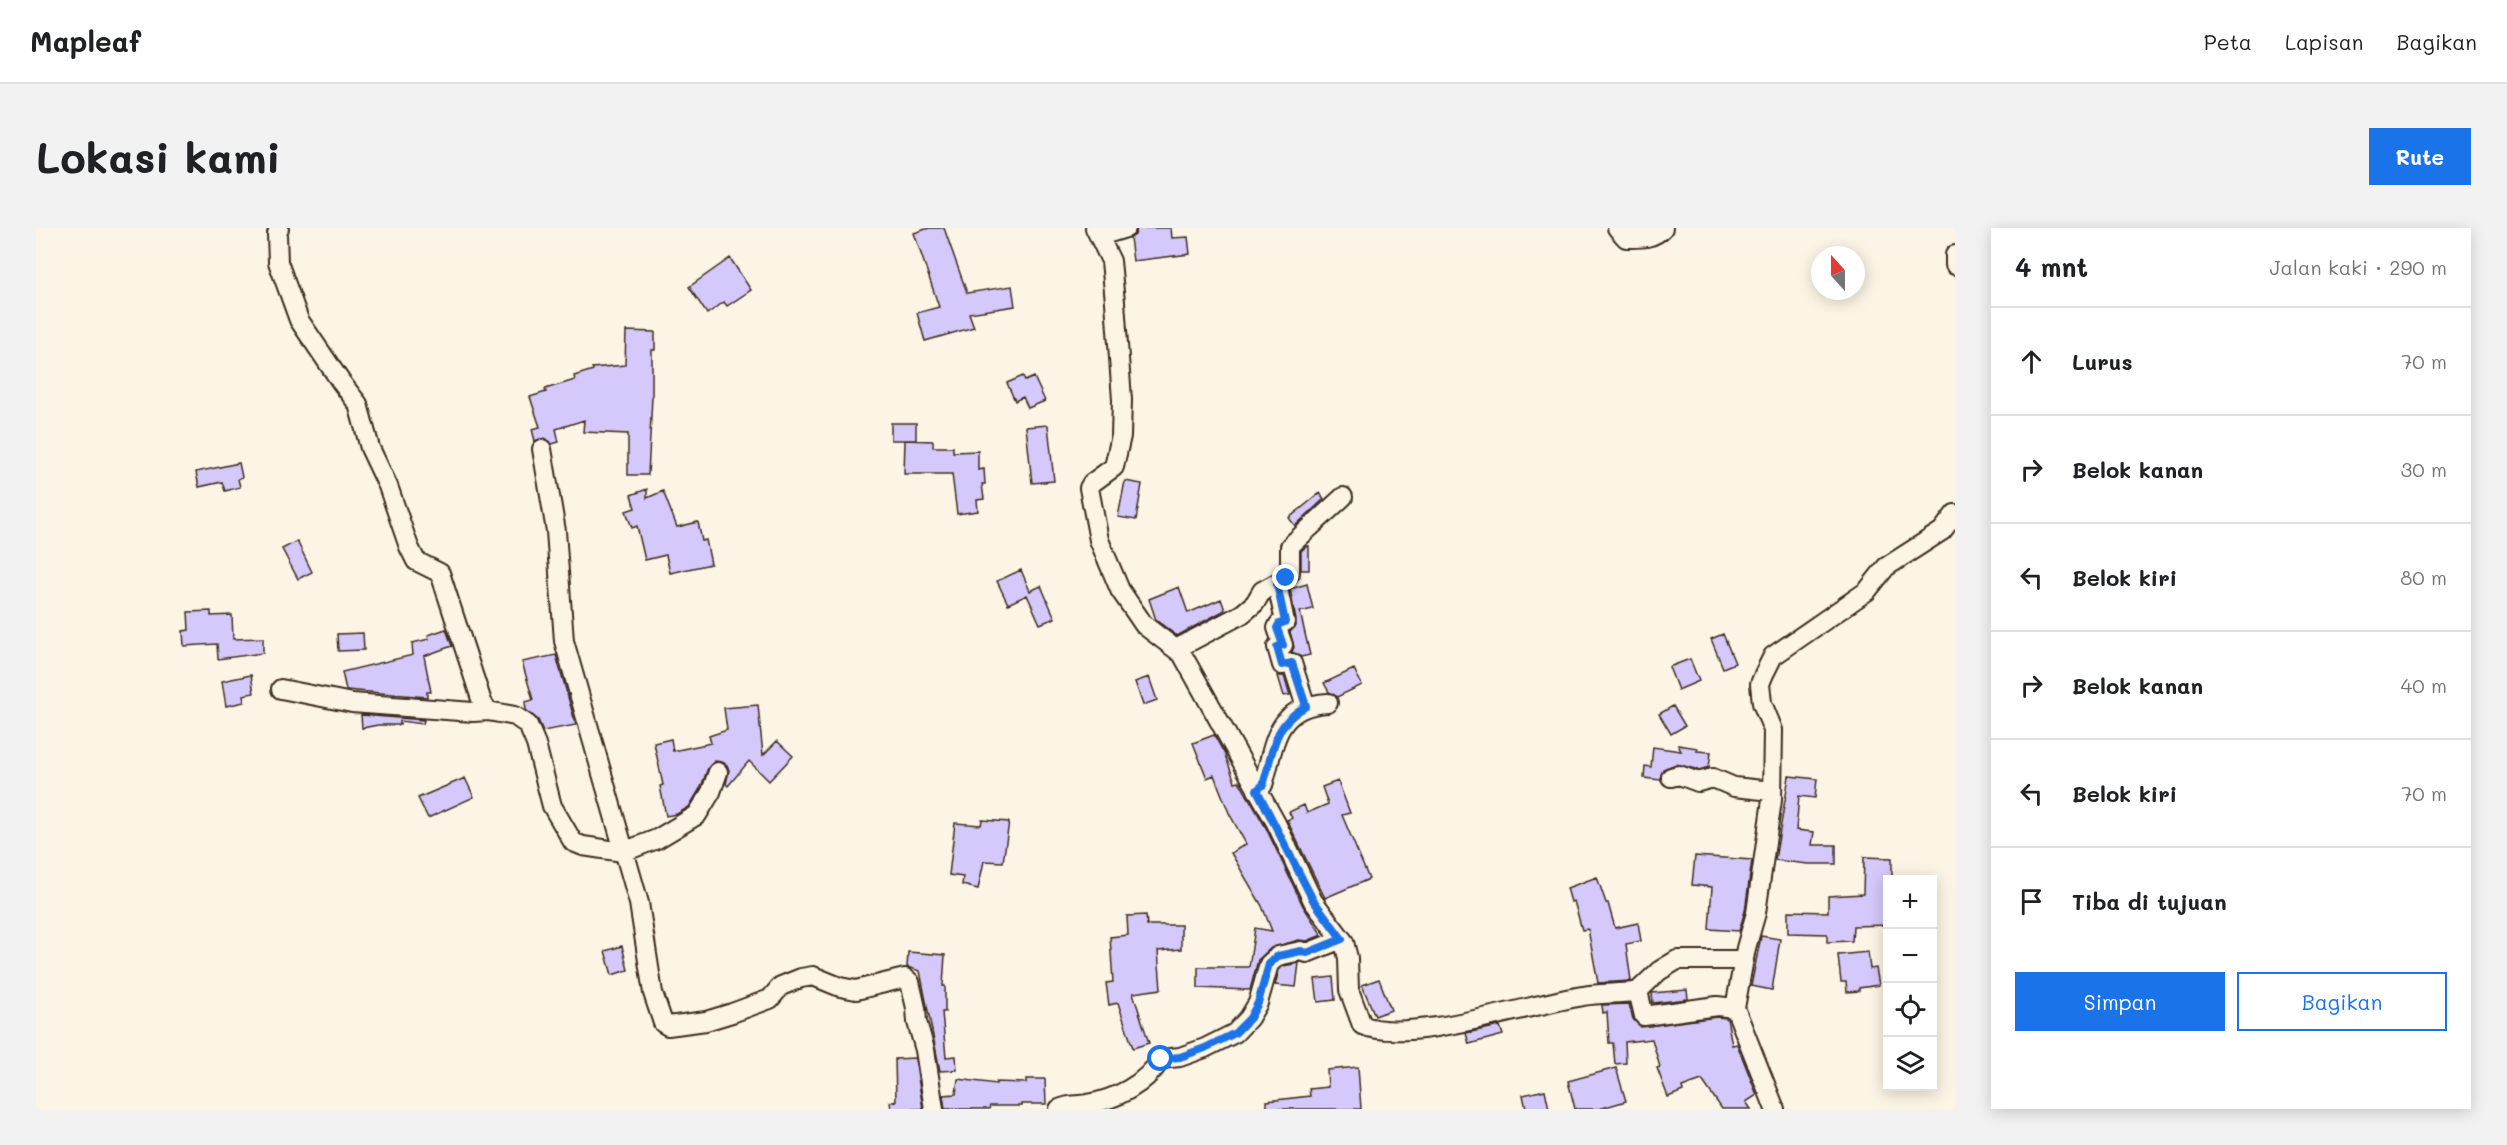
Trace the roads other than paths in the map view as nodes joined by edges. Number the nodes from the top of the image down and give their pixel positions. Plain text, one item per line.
1 (279, 228) edge
2 (1126, 228) edge
3 (1617, 228) edge
4 (1663, 228) edge
5 (1097, 232) edge
6 (1955, 255) edge
7 (1955, 265) edge
8 (542, 449) dead end
9 (1343, 496) dead end
10 (1955, 514) edge
11 (1277, 584) junction
12 (1176, 649) junction
13 (281, 689) dead end
14 (1328, 704) dead end
15 (1306, 706) junction
16 (488, 711) junction
17 (718, 772) dead end
18 (1671, 777) dead end
19 (1257, 790) junction
20 (1772, 791) junction
21 (623, 852) junction
22 (1342, 939) junction
23 (1744, 960) junction
24 (1636, 993) junction
25 (1736, 1008) junction
26 (934, 1109) edge
27 (1059, 1109) edge
28 (1775, 1109) edge

1 - 16 street
2 - 5 street
3 - 4 street
5 - 12 street
6 - 7 street
8 - 21 street
9 - 11 street
10 - 20 street
11 - 12 street
11 - 15 street
12 - 19 street
13 - 16 street
14 - 15 street
15 - 19 street
16 - 21 street
17 - 21 street
18 - 20 street
19 - 22 street
20 - 23 street
21 - 26 street
22 - 24 street
22 - 27 street
23 - 24 street
23 - 25 street
24 - 25 street
25 - 28 street

